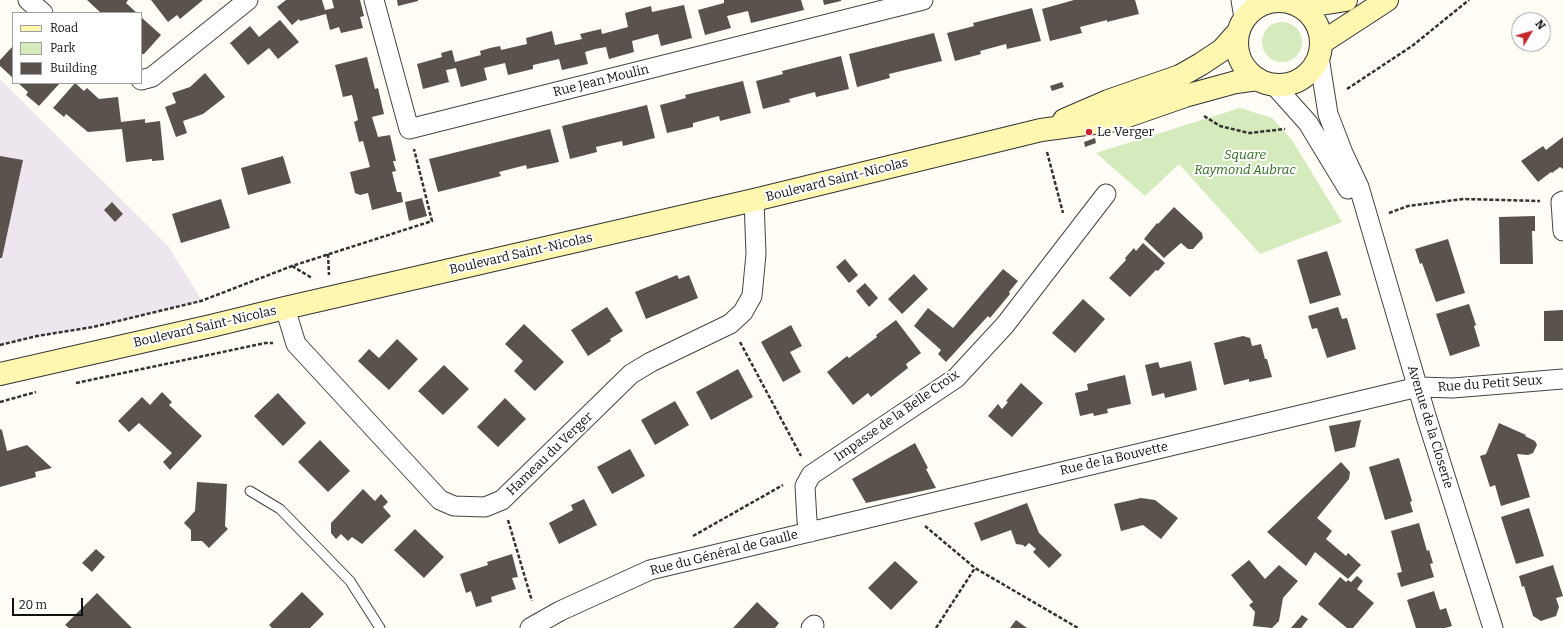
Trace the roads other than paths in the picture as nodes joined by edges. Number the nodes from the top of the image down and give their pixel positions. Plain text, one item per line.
1 (28, 0) edge
2 (248, 0) edge
3 (374, 0) edge
4 (923, 0) edge
5 (1346, 0) edge
6 (1386, 0) edge
7 (1291, 3) edge
8 (42, 12) edge
9 (1241, 17) edge
10 (1320, 50) junction
11 (142, 80) edge
12 (1266, 82) junction
13 (1041, 130) junction
14 (1106, 194) dead end
15 (754, 200) junction
16 (1562, 201) edge
17 (1369, 223) junction
18 (1563, 231) edge
19 (285, 308) junction
20 (0, 374) edge
21 (1563, 379) edge
22 (1418, 387) junction
23 (250, 491) dead end
24 (811, 532) junction
25 (534, 626) edge
26 (380, 628) edge
27 (1493, 628) edge

1 - 8 street
2 - 11 street
3 - 4 street, Rue Jean Moulin
5 - 7 main road
6 - 10 main road
7 - 9 main road
7 - 10 main road
9 - 12 main road
9 - 13 main road, Boulevard Saint-Nicolas
10 - 12 main road
10 - 17 street, Avenue de la Closerie
12 - 13 main road, Boulevard Saint-Nicolas
12 - 17 street, Avenue de la Closerie
13 - 15 main road, Boulevard Saint-Nicolas
14 - 24 street, Impasse de la Belle Croix
15 - 19 main road, Boulevard Saint-Nicolas
15 - 19 street, Hameau du Verger
16 - 18 street
17 - 22 street, Avenue de la Closerie
19 - 20 main road, Boulevard Saint-Nicolas
21 - 22 street, Rue du Petit Seux
22 - 24 street, Rue de la Bouvette
22 - 27 street, Avenue de la Closerie
23 - 26 lane
24 - 25 street, Rue du Général de Gaulle

